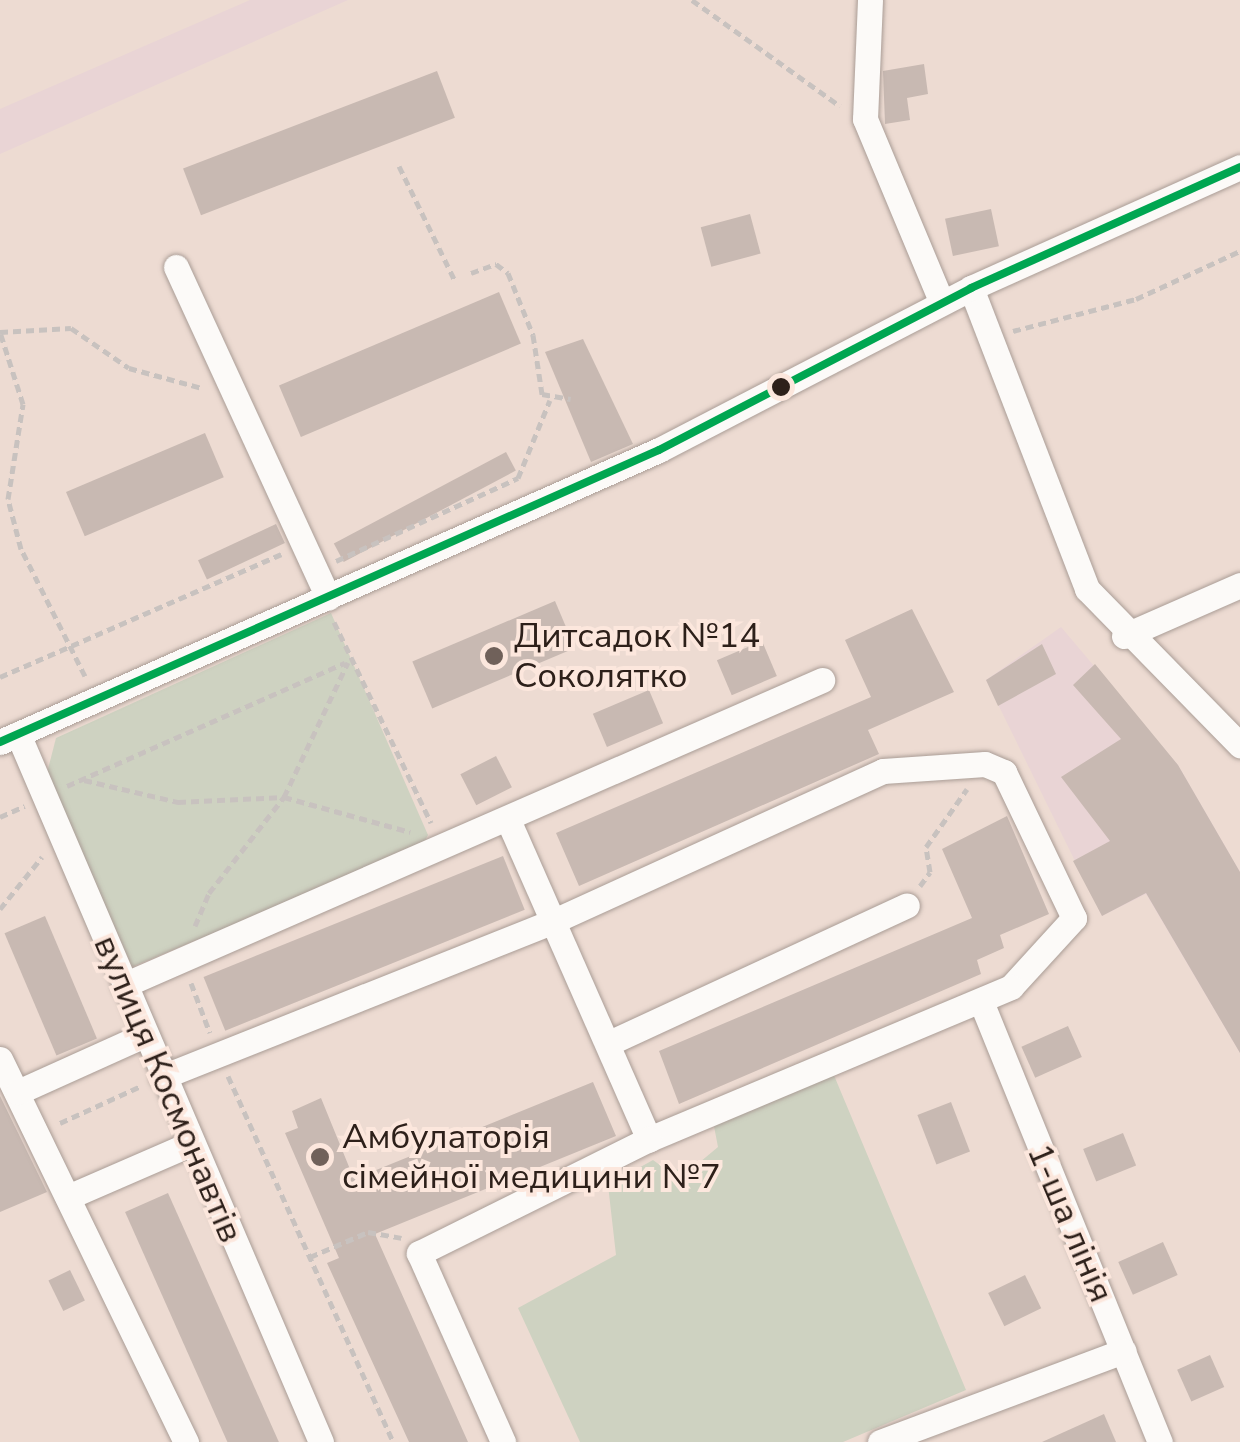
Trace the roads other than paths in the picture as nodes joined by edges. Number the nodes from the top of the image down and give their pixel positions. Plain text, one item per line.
1 (870, 0) edge
2 (1240, 167) edge
3 (176, 266) dead end
4 (971, 288) junction
5 (942, 303) junction
6 (1240, 585) edge
7 (328, 598) junction
8 (1124, 636) junction
9 (822, 680) dead end
10 (9, 738) edge
11 (1240, 745) edge
12 (509, 822) junction
13 (907, 905) road end
14 (556, 920) junction
15 (124, 985) junction
16 (982, 1004) junction
17 (144, 1035) junction
18 (609, 1043) junction
19 (6, 1077) edge
20 (162, 1077) junction
21 (649, 1139) junction
22 (190, 1144) junction
23 (68, 1197) junction
24 (1124, 1351) junction
25 (186, 1442) edge
26 (322, 1442) edge
27 (503, 1442) edge
28 (880, 1442) edge
29 (1160, 1442) edge

1 - 5 street
2 - 4 street, вулиця Космонавтів
3 - 7 street
4 - 5 street, вулиця Космонавтів
4 - 8 street
5 - 7 street, вулиця Космонавтів
6 - 8 street
7 - 10 street, вулиця Космонавтів
8 - 11 street
9 - 12 street
10 - 15 street, вулиця Космонавтів
12 - 14 street
12 - 15 street
13 - 18 street
14 - 16 street
14 - 18 street
14 - 20 street
15 - 17 street, вулиця Космонавтів
16 - 21 street
16 - 24 street, 1-ша лінія
17 - 19 street
17 - 20 street, вулиця Космонавтів
18 - 21 street
19 - 23 street
20 - 22 street, вулиця Космонавтів
21 - 27 street
22 - 23 street
22 - 26 street, вулиця Космонавтів
23 - 25 street
24 - 28 street
24 - 29 street, 1-ша лінія

